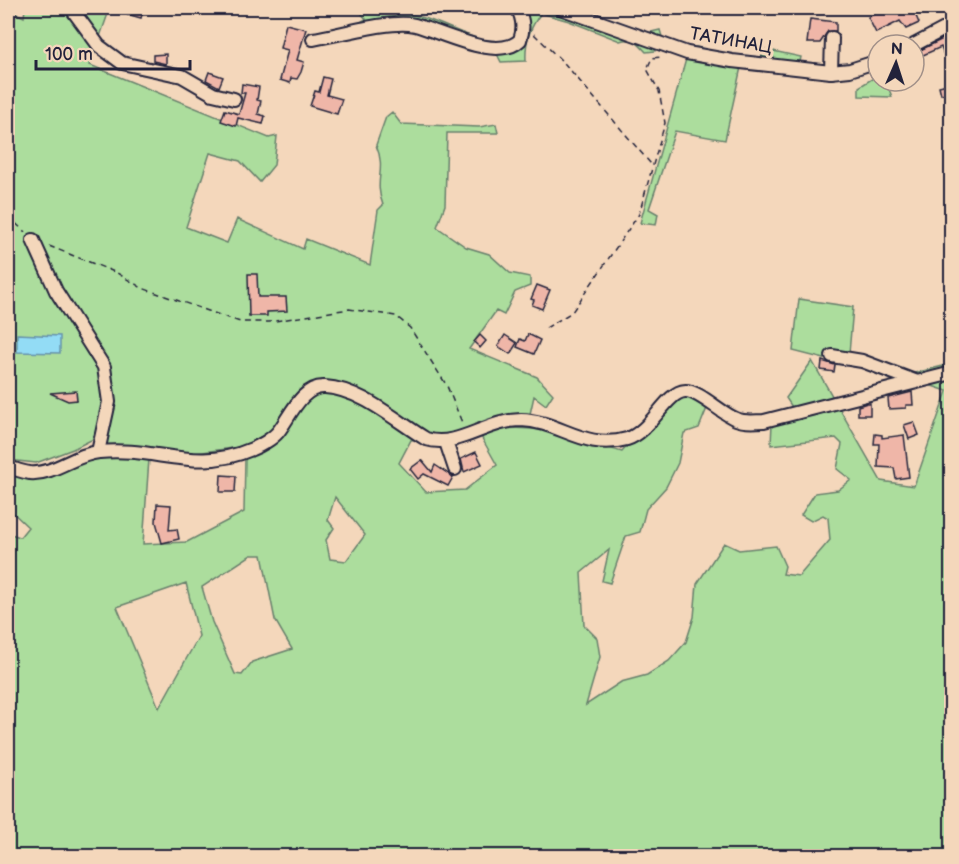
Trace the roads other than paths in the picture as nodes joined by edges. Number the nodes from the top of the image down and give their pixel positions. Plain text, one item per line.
1 (71, 8) edge
2 (517, 8) edge
3 (560, 8) edge
4 (951, 25) edge
5 (831, 38) dead end
6 (313, 39) dead end
7 (926, 39) edge
8 (866, 65) edge
9 (831, 72) junction
10 (234, 99) dead end
11 (33, 240) road end
12 (832, 356) dead end
13 (951, 373) edge
14 (917, 382) junction
15 (446, 442) junction
16 (98, 452) junction
17 (8, 467) edge
18 (455, 469) dead end

1 - 10 street
2 - 6 street
3 - 9 street, ТАТИНАЦ
4 - 7 street
5 - 9 street
8 - 9 street, ТАТИНАЦ
11 - 16 street
12 - 14 street
13 - 14 street
14 - 15 street
15 - 16 street
15 - 18 street
16 - 17 street

